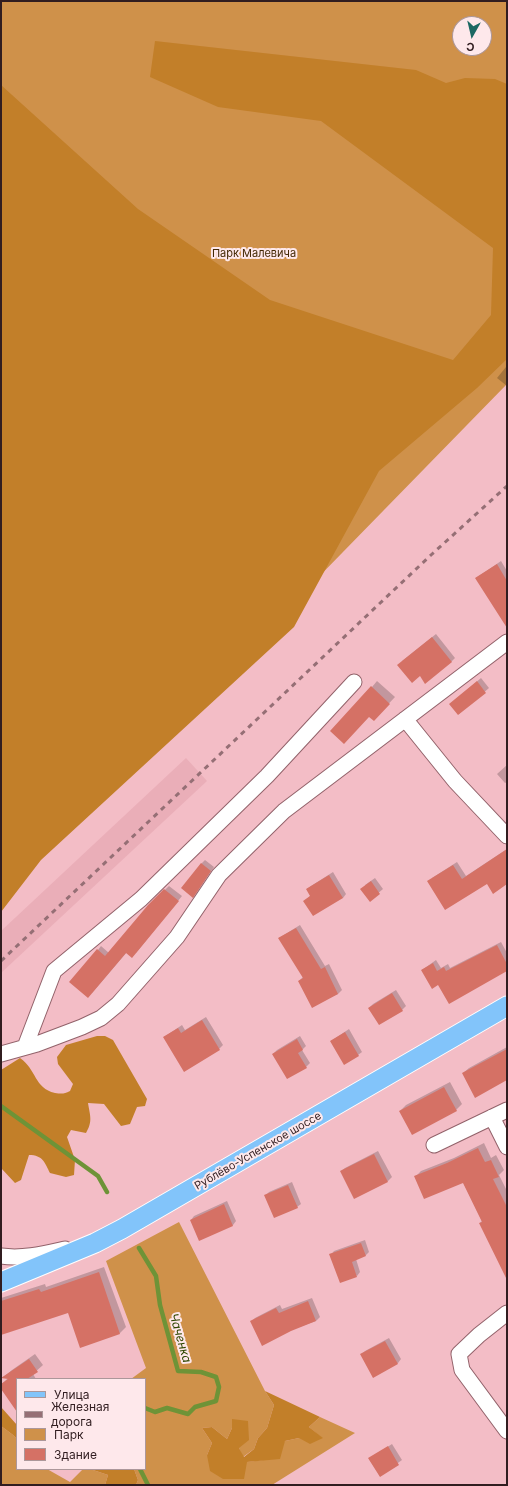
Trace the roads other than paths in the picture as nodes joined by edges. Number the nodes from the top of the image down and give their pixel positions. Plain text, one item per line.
1 (507, 642) edge
2 (354, 682) dead end
3 (405, 718) junction
4 (507, 836) edge
5 (507, 1006) edge
6 (25, 1047) junction
7 (1, 1054) edge
8 (507, 1110) edge
9 (492, 1117) junction
10 (434, 1145) dead end
11 (507, 1147) edge
12 (95, 1243) junction
13 (1, 1256) edge
14 (1, 1282) edge
15 (507, 1313) edge
16 (507, 1431) edge

1 - 3 street
2 - 6 street
3 - 4 street
3 - 6 street
5 - 12 main road, Рублёво-Успенское шоссе
6 - 7 street
8 - 9 street
9 - 10 street
9 - 11 street
12 - 13 street
12 - 14 main road, Рублёво-Успенское шоссе
15 - 16 street

